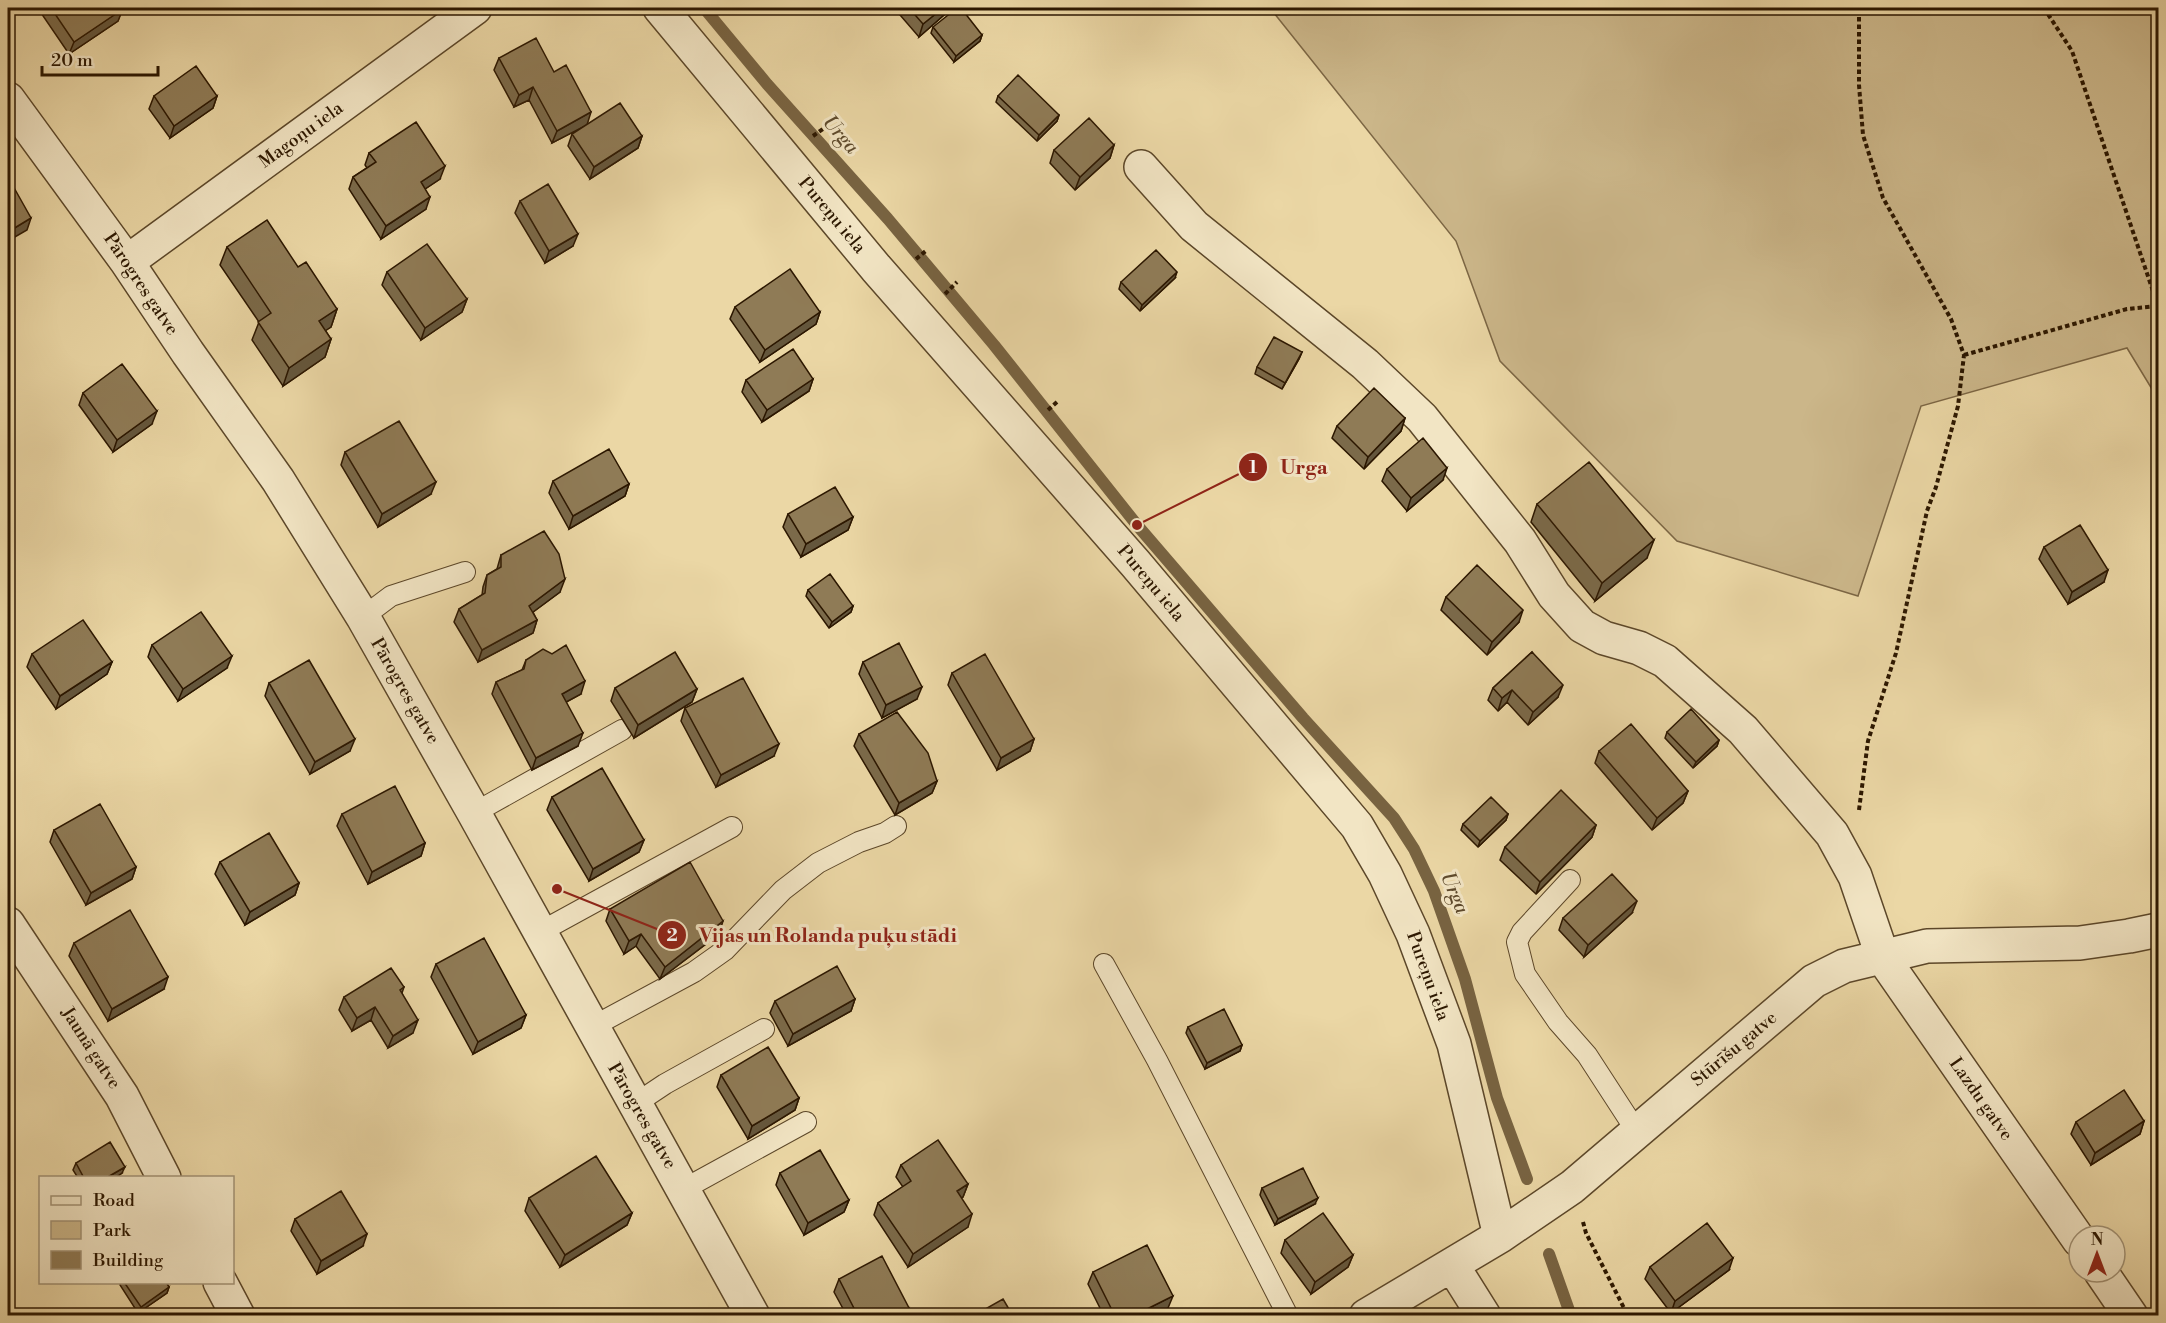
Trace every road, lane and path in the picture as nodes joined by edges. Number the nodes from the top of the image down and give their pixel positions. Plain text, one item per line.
1 (475, 8) edge
2 (660, 8) edge
3 (1859, 8) edge
4 (2044, 8) edge
5 (8, 99) edge
6 (1141, 166) dead end
7 (127, 262) junction
8 (2158, 306) edge
9 (1964, 355) junction
10 (465, 572) dead end
11 (363, 617) junction
12 (622, 730) dead end
13 (474, 813) junction
14 (896, 826) dead end
15 (732, 827) dead end
16 (1850, 866) junction
17 (1570, 880) dead end
18 (8, 924) edge
19 (2158, 930) edge
20 (540, 932) junction
21 (1883, 958) junction
22 (1104, 964) dead end
23 (592, 1027) junction
24 (764, 1029) dead end
25 (635, 1104) junction
26 (806, 1122) dead end
27 (1637, 1132) junction
28 (163, 1176) edge
29 (1572, 1187) junction
30 (684, 1189) junction
31 (2068, 1224) edge
32 (1500, 1236) junction
33 (1452, 1265) junction
34 (221, 1284) edge
35 (2109, 1284) edge
36 (238, 1316) edge
37 (753, 1316) edge
38 (1288, 1316) edge
39 (1366, 1316) edge
40 (1484, 1316) edge
41 (1628, 1316) edge
42 (2131, 1316) edge

1 - 7 street, Magoņu iela
2 - 32 street, Pureņu iela
3 - 9 path
4 - 8 path
5 - 7 street, Pārogres gatve
6 - 16 street, Lazdu gatve
7 - 11 street, Pārogres gatve
8 - 9 path
9 - 16 path
10 - 11 lane
11 - 13 street, Pārogres gatve
12 - 13 lane
13 - 20 street, Pārogres gatve
14 - 23 lane
15 - 20 lane
16 - 21 street, Lazdu gatve
17 - 27 lane
18 - 28 street, Jaunā gatve
19 - 21 street, Stūrīšu gatve
20 - 23 street, Pārogres gatve
21 - 27 street, Stūrīšu gatve
21 - 31 street, Lazdu gatve
22 - 38 lane
23 - 25 street, Pārogres gatve
24 - 25 lane
25 - 30 street, Pārogres gatve
26 - 30 lane
27 - 29 street, Stūrīšu gatve
29 - 32 street, Stūrīšu gatve
29 - 41 path
30 - 37 street, Pārogres gatve
32 - 33 street, Stūrīšu gatve
33 - 39 street, Stūrīšu gatve
33 - 40 street
34 - 36 street
35 - 42 street

